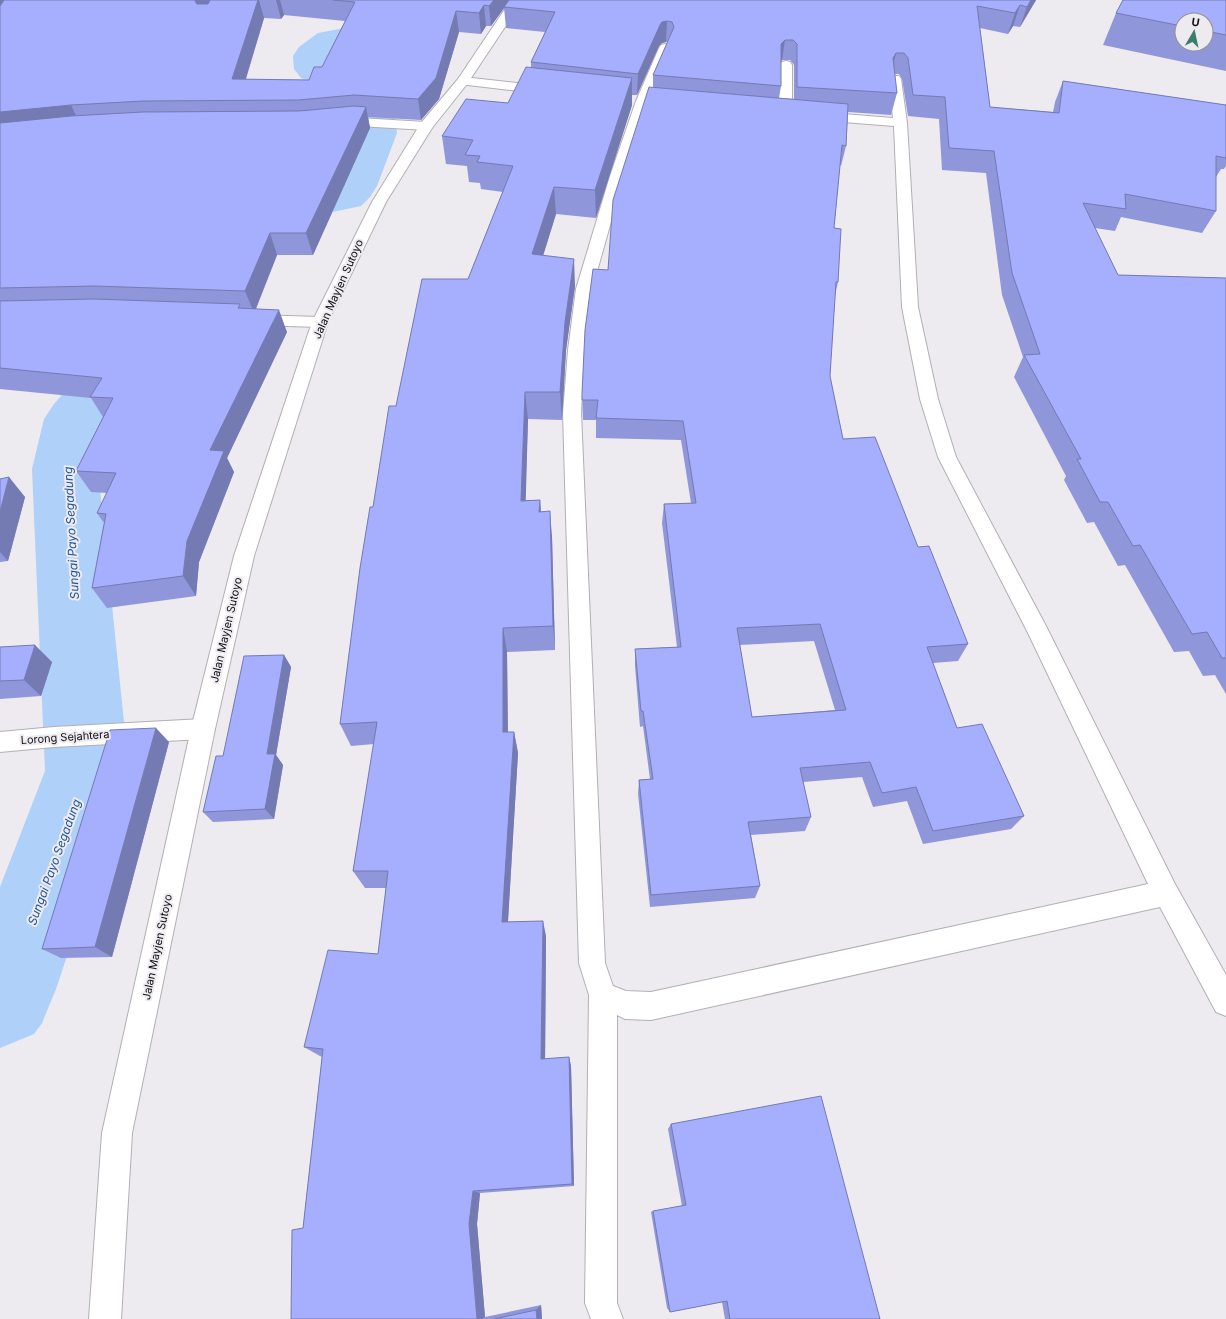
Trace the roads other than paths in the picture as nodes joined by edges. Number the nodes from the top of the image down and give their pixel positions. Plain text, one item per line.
1 (517, 0) edge
2 (666, 47) edge
3 (786, 65) edge
4 (895, 79) edge
5 (463, 81) junction
6 (556, 92) edge
7 (769, 112) edge
8 (785, 113) junction
9 (900, 123) junction
10 (328, 125) edge
11 (426, 126) junction
12 (239, 320) edge
13 (320, 322) junction
14 (203, 729) junction
15 (0, 742) edge
16 (1166, 893) junction
17 (603, 995) junction
18 (1226, 1002) edge
19 (105, 1319) edge
20 (607, 1319) edge

1 - 5 street, Jalan Mayjen Sutoyo
2 - 17 street
3 - 8 street
4 - 9 street
5 - 6 street
5 - 11 street, Jalan Mayjen Sutoyo
7 - 8 street
8 - 9 street
9 - 16 street
10 - 11 street
11 - 13 street, Jalan Mayjen Sutoyo
12 - 13 street
13 - 14 street, Jalan Mayjen Sutoyo
14 - 15 street, Lorong Sejahtera
14 - 19 street, Jalan Mayjen Sutoyo
16 - 17 street
16 - 18 street
17 - 20 street

